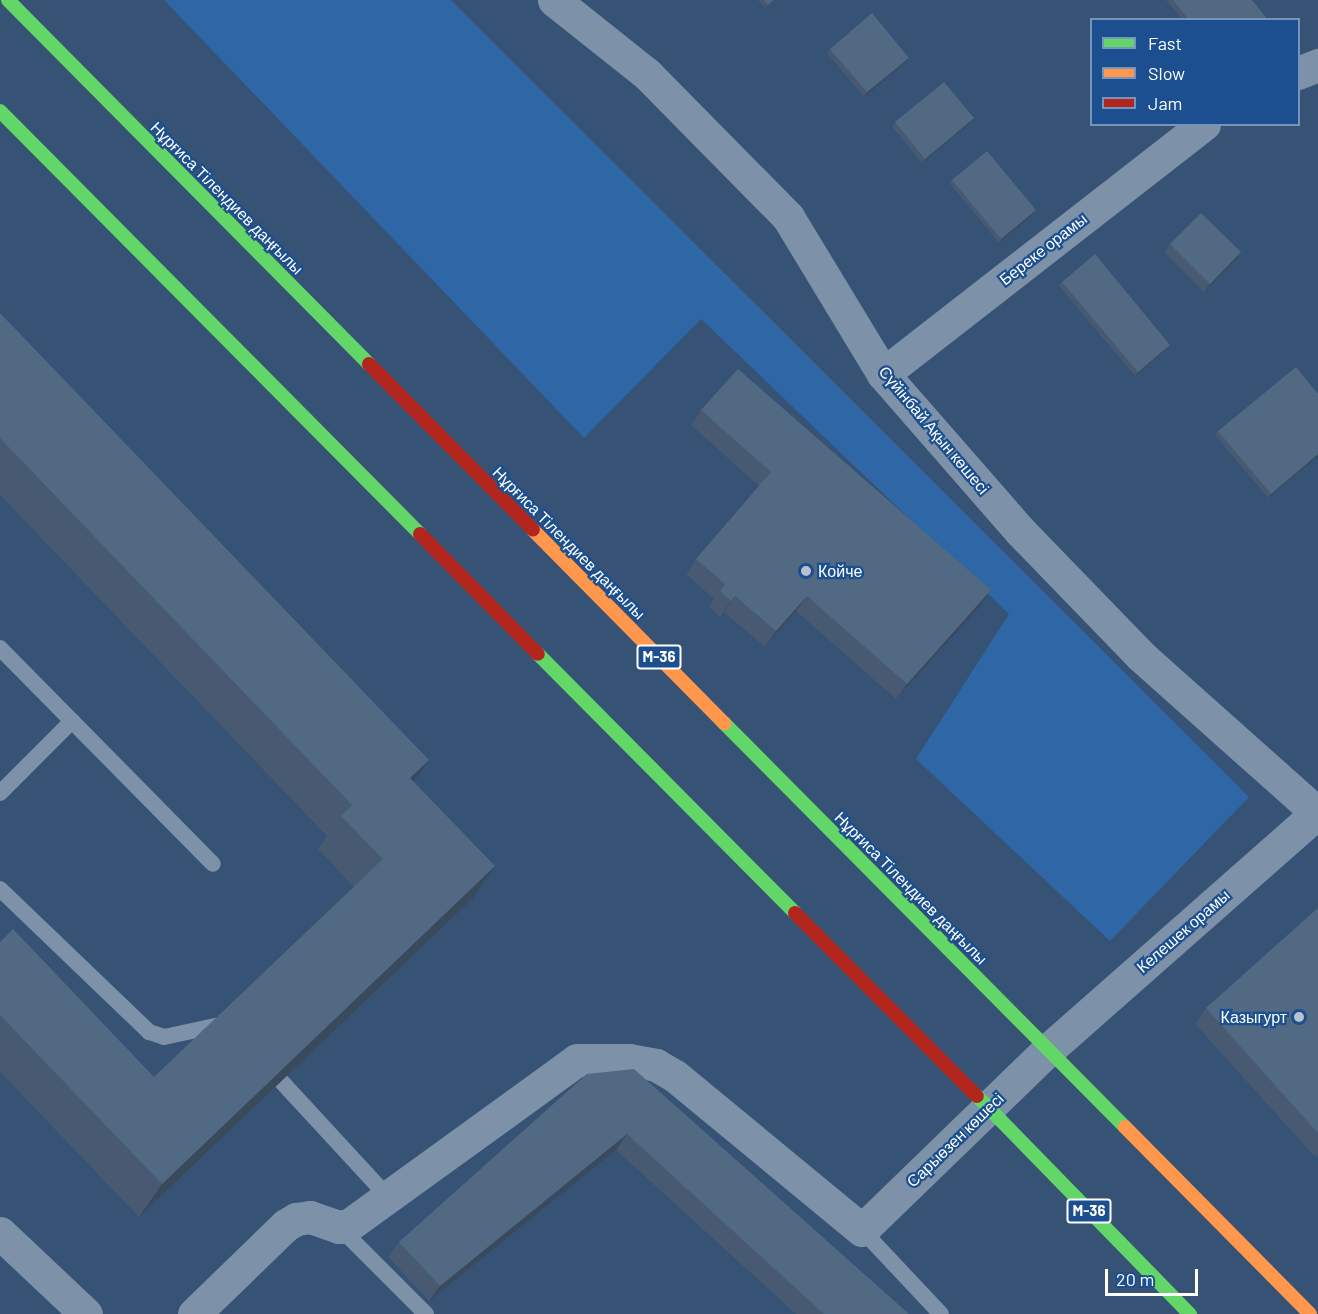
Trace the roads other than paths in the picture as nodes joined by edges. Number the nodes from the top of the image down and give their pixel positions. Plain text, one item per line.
1 (8, 0) edge
2 (554, 0) edge
3 (1318, 65) edge
4 (1300, 73) edge
5 (0, 111) edge
6 (1201, 126) edge
7 (883, 374) junction
8 (0, 648) edge
9 (72, 721) junction
10 (0, 793) edge
11 (1318, 812) edge
12 (213, 864) dead end
13 (3, 897) edge
14 (220, 1025) edge
15 (1048, 1050) junction
16 (281, 1081) edge
17 (989, 1108) junction
18 (389, 1198) junction
19 (339, 1227) junction
20 (862, 1230) junction
21 (0, 1233) edge
22 (86, 1314) edge
23 (194, 1314) edge
24 (426, 1314) edge
25 (941, 1314) edge
26 (1190, 1314) edge
27 (1310, 1314) edge

1 - 15 main road, Нұрғиса Тілендиев даңғылы / M-36
2 - 7 street, Сүйінбай Ақын көшесі
3 - 4 street
5 - 17 main road, M-36
6 - 7 street, Береке орамы
7 - 11 street, Сүйінбай Ақын көшесі
8 - 9 lane
9 - 10 lane
9 - 12 lane
11 - 15 street, Келешек орамы
13 - 14 lane
15 - 17 street, Сарыөзен көшесі
15 - 27 main road, Нұрғиса Тілендиев даңғылы / M-36
16 - 18 lane
17 - 20 street, Сарыөзен көшесі
17 - 26 main road, M-36
18 - 19 street
18 - 20 street
19 - 23 street
19 - 24 lane
20 - 25 lane
21 - 22 street

